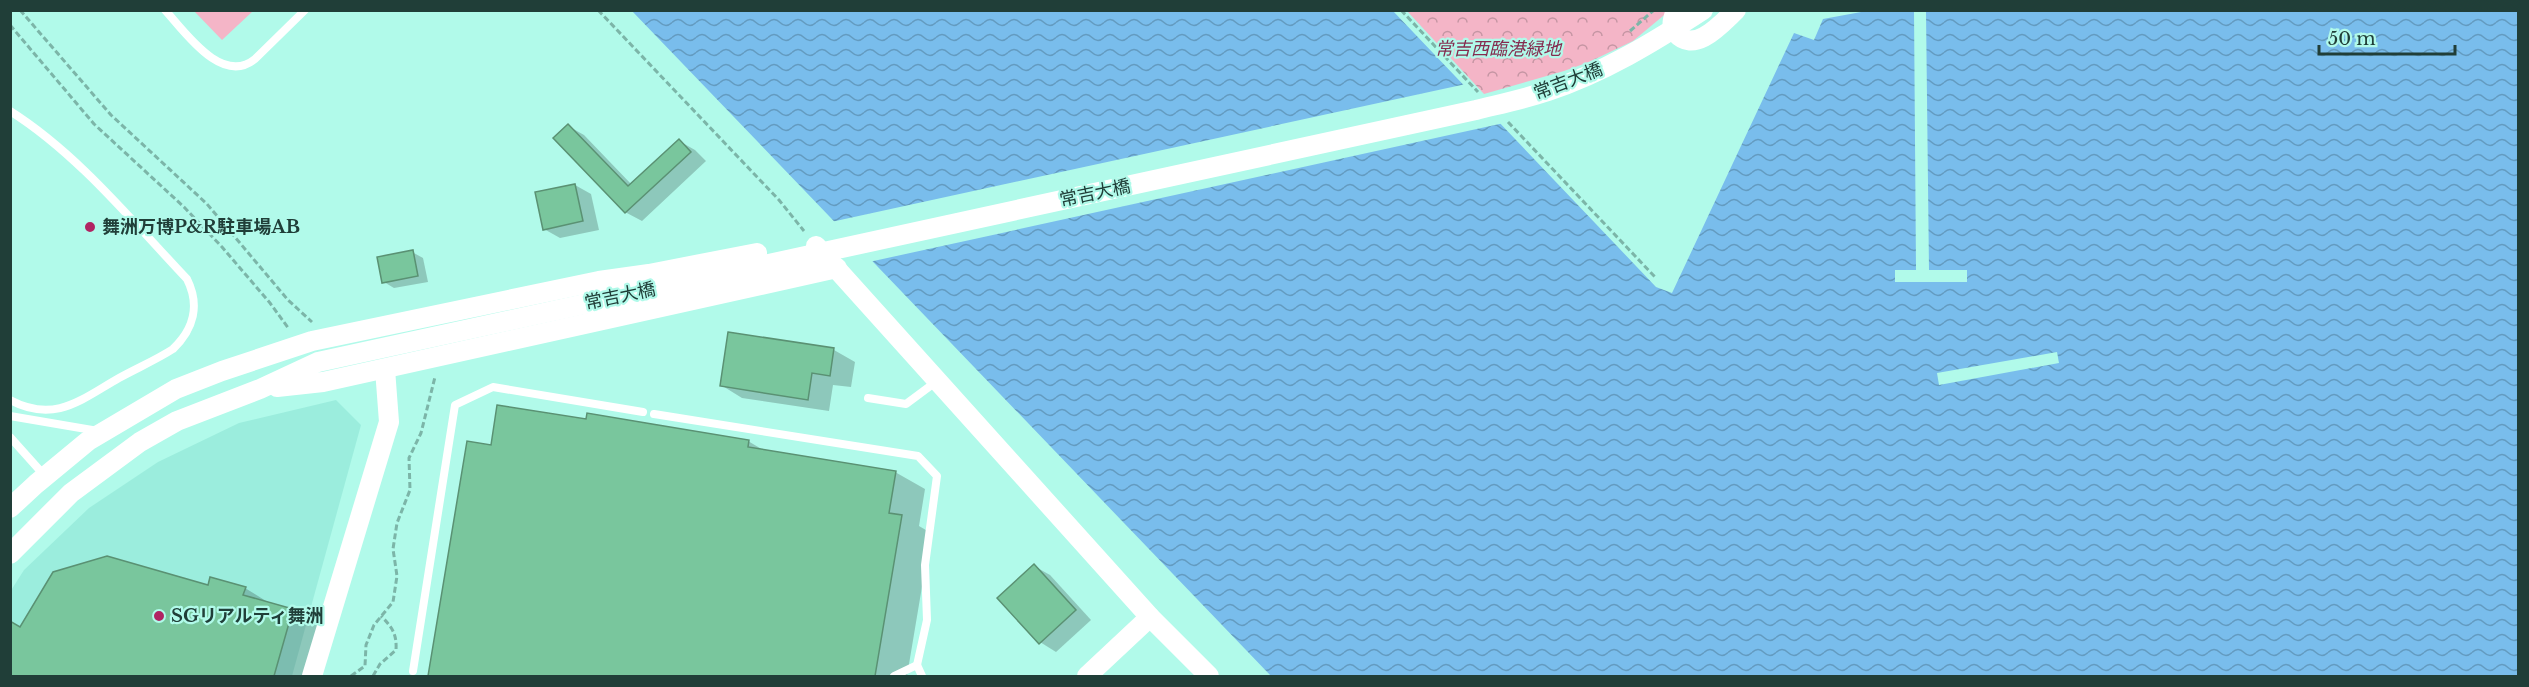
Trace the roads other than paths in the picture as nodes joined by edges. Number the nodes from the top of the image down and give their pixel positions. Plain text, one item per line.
1 (165, 10) edge
2 (305, 10) edge
3 (1676, 10) edge
4 (1703, 10) edge
5 (1736, 10) edge
6 (10, 111) edge
7 (837, 268) junction
8 (255, 361) junction
9 (318, 362) junction
10 (385, 369) junction
11 (938, 380) junction
12 (260, 389) junction
13 (868, 398) dead end
14 (10, 400) edge
15 (643, 412) dead end
16 (654, 414) dead end
17 (10, 416) edge
18 (102, 432) junction
19 (10, 437) edge
20 (45, 476) junction
21 (10, 508) edge
22 (10, 554) edge
23 (1150, 617) junction
24 (917, 665) junction
25 (412, 671) dead end
26 (312, 676) edge
27 (894, 676) edge
28 (922, 676) edge
29 (1088, 676) edge
30 (1209, 676) edge

1 - 2 lane
3 - 5 street
4 - 9 street, 常吉大橋
6 - 14 lane
7 - 8 street
7 - 10 street
7 - 11 street
8 - 9 street
8 - 18 street
9 - 12 street
10 - 12 street
10 - 26 street
11 - 13 lane
11 - 23 street
12 - 22 street
15 - 25 lane
16 - 24 lane
17 - 18 lane
18 - 20 street
19 - 20 lane
20 - 21 street
23 - 29 street
23 - 30 street
24 - 27 lane
24 - 28 lane

